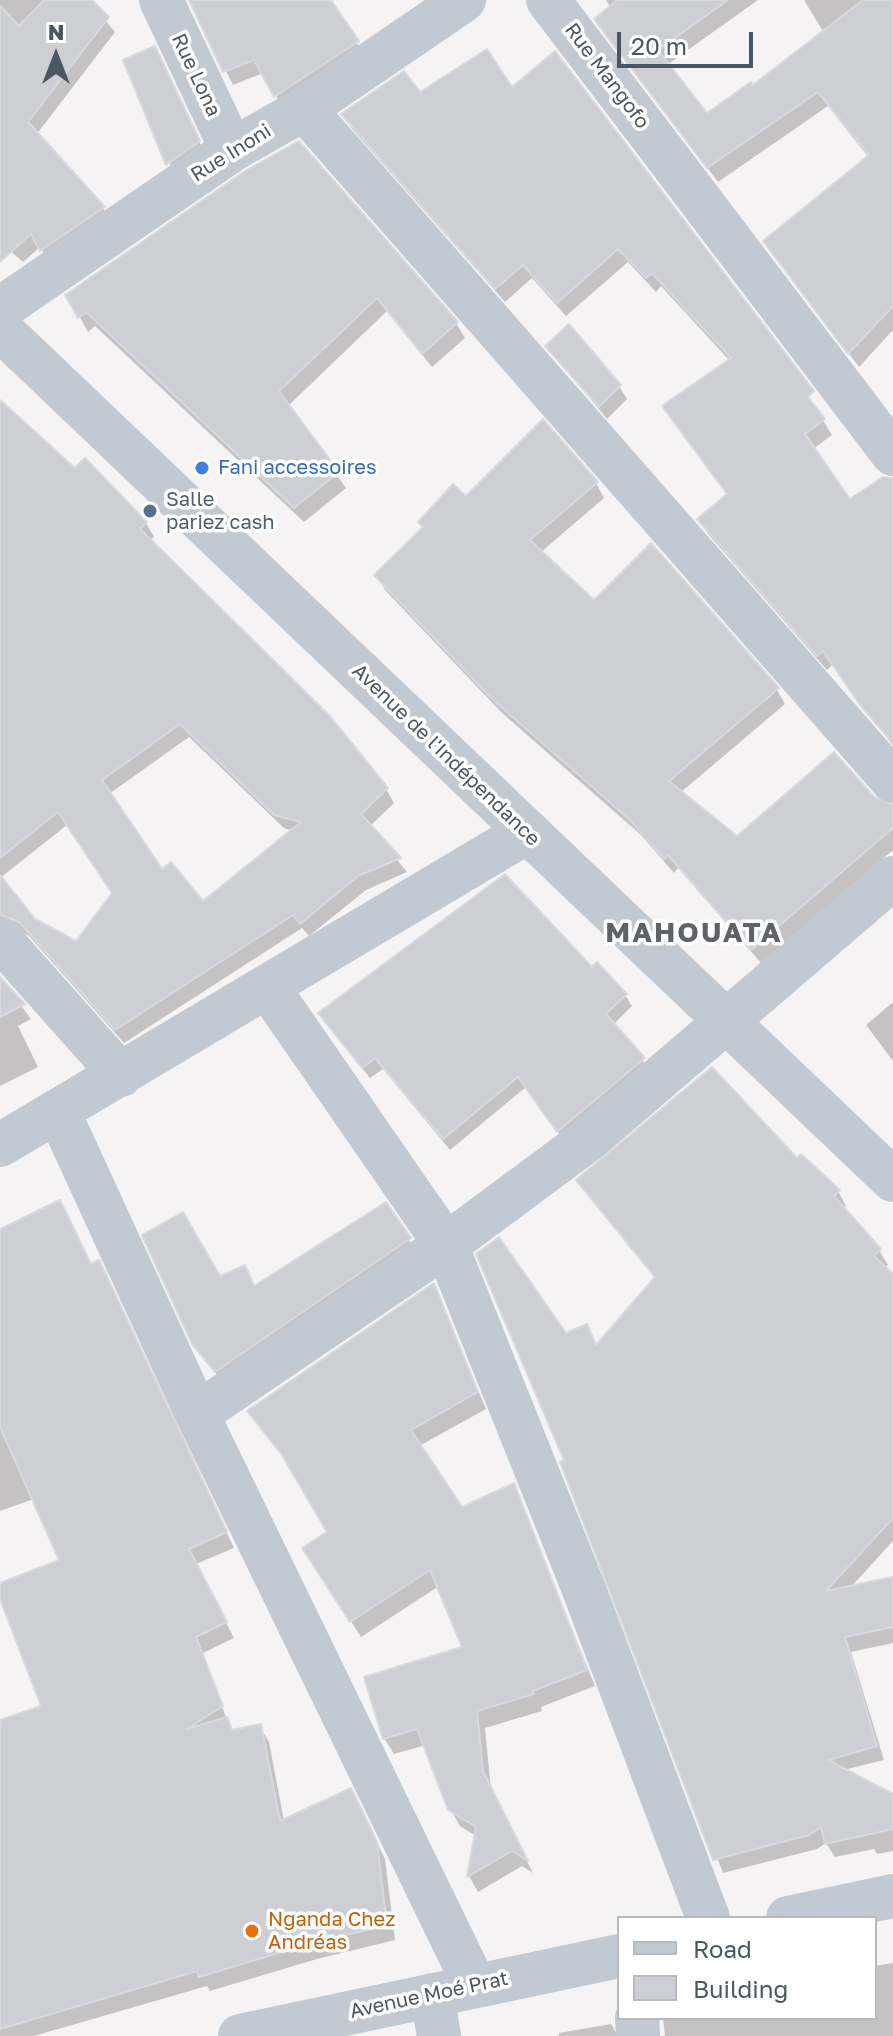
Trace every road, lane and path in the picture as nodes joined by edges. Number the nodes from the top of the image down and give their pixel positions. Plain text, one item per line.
1 (161, 0) edge
2 (464, 0) edge
3 (548, 0) edge
4 (304, 109) junction
5 (232, 150) junction
6 (0, 309) edge
7 (0, 329) edge
8 (893, 454) edge
9 (893, 781) edge
10 (527, 832) junction
11 (893, 878) edge
12 (0, 939) edge
13 (269, 989) junction
14 (725, 1022) junction
15 (121, 1075) junction
16 (58, 1111) junction
17 (0, 1145) edge
18 (893, 1180) edge
19 (446, 1245) junction
20 (197, 1414) junction
21 (893, 1896) edge
22 (707, 1916) edge
23 (798, 1916) edge
24 (617, 1956) edge
25 (474, 1984) junction
26 (436, 2015) edge
27 (240, 2036) edge

1 - 5 street, Rue Lona
2 - 4 street, Rue Inoni
3 - 8 street, Rue Mangofo
4 - 5 street, Rue Inoni
4 - 9 street
5 - 6 street, Rue Inoni
7 - 10 street, Avenue de l'Indépendance
10 - 13 street
10 - 14 street, Avenue de l'Indépendance
11 - 14 street
12 - 15 street
13 - 15 street
13 - 19 street
14 - 18 street, Avenue de l'Indépendance
14 - 19 street
15 - 16 street
16 - 17 street
16 - 20 street
19 - 20 street
19 - 22 street
20 - 25 street
21 - 23 street
24 - 25 street, Avenue Moé Prat
25 - 26 street, Avenue Moé Prat
26 - 27 street, Avenue Moé Prat

